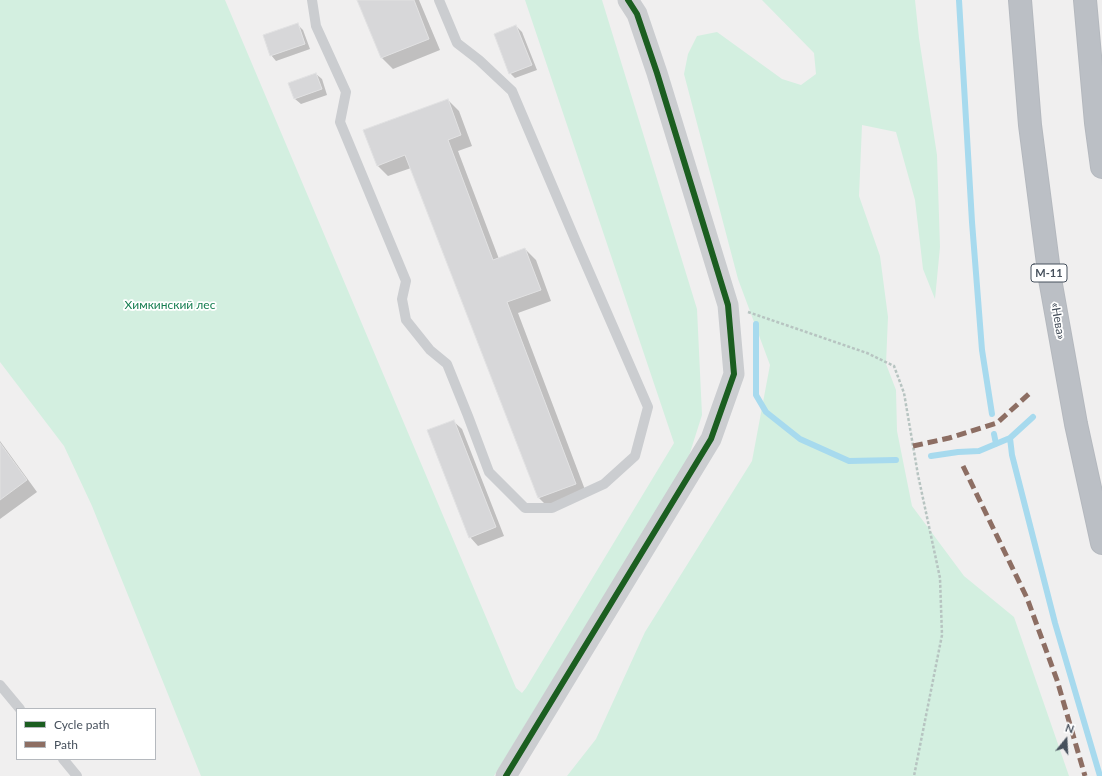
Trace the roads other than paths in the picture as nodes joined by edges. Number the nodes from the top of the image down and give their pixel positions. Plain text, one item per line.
1 (312, 0) edge
2 (439, 0) edge
3 (628, 0) edge
4 (1020, 0) edge
5 (1085, 0) edge
6 (1102, 167) edge
7 (1102, 543) edge
8 (0, 685) edge
9 (19, 708) edge
10 (64, 760) edge
11 (77, 776) edge
12 (506, 776) edge

1 - 2 lane
3 - 12 street
4 - 7 highway, «Нева» / М-11
5 - 6 highway
8 - 9 lane
10 - 11 lane

